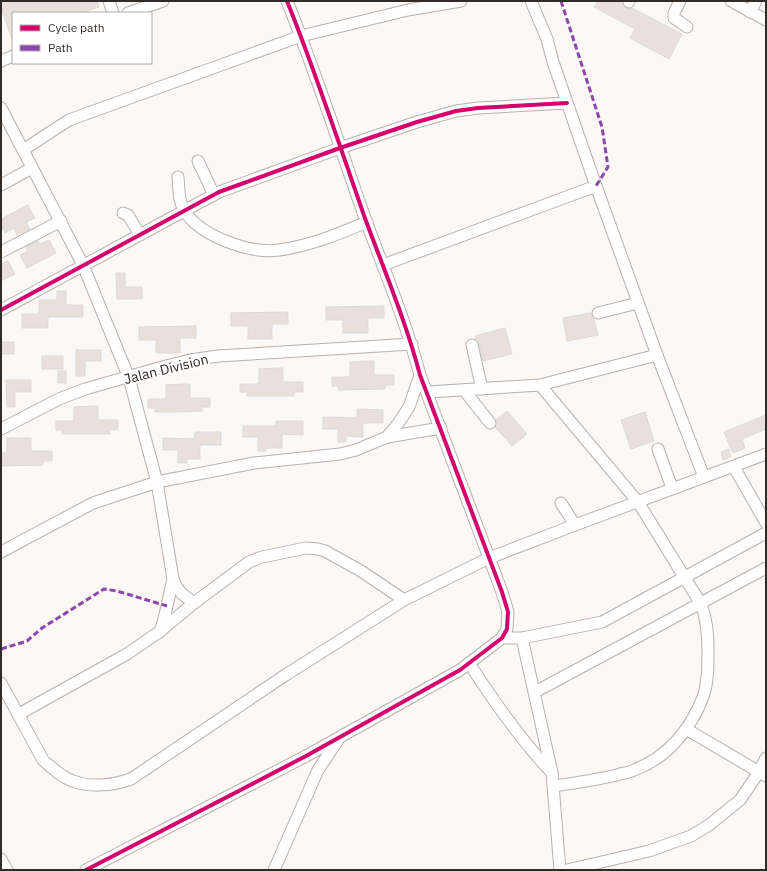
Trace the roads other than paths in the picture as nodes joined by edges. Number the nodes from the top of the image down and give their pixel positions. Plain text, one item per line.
1 (109, 1) edge
2 (163, 1) edge
3 (287, 1) edge
4 (461, 1) edge
5 (531, 1) edge
6 (680, 1) edge
7 (732, 1) edge
8 (756, 1) edge
9 (113, 12) edge
10 (131, 12) edge
11 (750, 12) junction
12 (765, 16) edge
13 (687, 27) dead end
14 (301, 36) junction
15 (12, 56) edge
16 (1, 60) edge
17 (567, 103) junction
18 (1, 108) edge
19 (5, 126) edge
20 (340, 148) junction
21 (23, 150) junction
22 (198, 161) dead end
23 (32, 168) junction
24 (178, 177) dead end
25 (1, 184) edge
26 (596, 186) junction
27 (214, 195) junction
28 (184, 211) junction
29 (123, 213) dead end
30 (61, 221) junction
31 (367, 222) junction
32 (140, 234) junction
33 (1, 252) edge
34 (83, 265) junction
35 (383, 265) junction
36 (638, 303) junction
37 (1, 310) edge
38 (598, 313) dead end
39 (412, 344) junction
40 (472, 345) dead end
41 (657, 355) junction
42 (420, 375) junction
43 (128, 378) junction
44 (540, 385) junction
45 (482, 389) junction
46 (464, 390) junction
47 (428, 392) junction
48 (490, 423) dead end
49 (441, 428) junction
50 (1, 429) edge
51 (386, 437) junction
52 (658, 449) dead end
53 (766, 454) edge
54 (734, 467) junction
55 (704, 477) junction
56 (157, 482) junction
57 (672, 488) junction
58 (638, 502) junction
59 (560, 503) dead end
60 (766, 523) edge
61 (574, 525) junction
62 (766, 534) edge
63 (1, 552) edge
64 (489, 558) junction
65 (766, 568) edge
66 (685, 577) junction
67 (173, 579) junction
68 (404, 600) junction
69 (194, 603) junction
70 (701, 604) junction
71 (159, 632) junction
72 (502, 638) junction
73 (522, 638) junction
74 (469, 664) junction
75 (1, 683) edge
76 (535, 692) junction
77 (19, 714) junction
78 (686, 729) junction
79 (340, 737) junction
80 (306, 756) junction
81 (766, 758) edge
82 (318, 770) junction
83 (552, 773) junction
84 (762, 774) edge
85 (554, 786) junction
86 (1, 859) edge
87 (7, 870) edge
88 (86, 870) edge
89 (274, 870) edge
90 (560, 870) edge
91 (567, 870) edge

1 - 9 street
2 - 10 street
3 - 14 street
4 - 14 street
5 - 17 street
6 - 13 street
7 - 11 street
8 - 11 street
11 - 12 street
14 - 20 street
14 - 21 street
15 - 16 street
17 - 20 street
17 - 26 street
18 - 19 street
19 - 21 street
20 - 27 street
20 - 31 street
21 - 23 street
22 - 27 street
23 - 25 street
23 - 30 street
24 - 28 street
26 - 35 street
26 - 36 street
27 - 28 street
28 - 31 street
28 - 32 street
29 - 32 street
30 - 33 street
30 - 34 street
31 - 35 street
32 - 34 street
34 - 37 street
34 - 43 street
35 - 39 street
36 - 38 street
36 - 41 street
39 - 42 street
39 - 43 street, Jalan Division
40 - 45 street
41 - 44 street
41 - 55 street
42 - 47 street
42 - 51 street
43 - 50 street, Jalan Division
43 - 56 street
44 - 45 street
44 - 58 street
45 - 46 street
46 - 47 street
46 - 48 street
47 - 49 street
49 - 51 street
49 - 64 street
51 - 56 street
52 - 57 street
53 - 54 street
54 - 55 street
54 - 60 street
55 - 57 street
56 - 63 street
56 - 67 street
57 - 58 street
58 - 61 street
58 - 66 street
59 - 61 street
61 - 64 street
62 - 66 street
64 - 68 street
64 - 72 street
65 - 70 street
66 - 70 street
66 - 73 street
67 - 69 street
67 - 71 street
68 - 69 street
68 - 77 street
69 - 71 street
70 - 76 street
70 - 78 street
71 - 77 street
72 - 73 street
72 - 74 street
73 - 76 street
74 - 79 street
74 - 83 street
75 - 77 street
76 - 83 street
78 - 84 street
78 - 85 street
79 - 80 street
79 - 82 street
80 - 82 street
80 - 88 street
81 - 84 street
82 - 89 street
83 - 85 street
84 - 91 street
85 - 90 street
86 - 87 street

